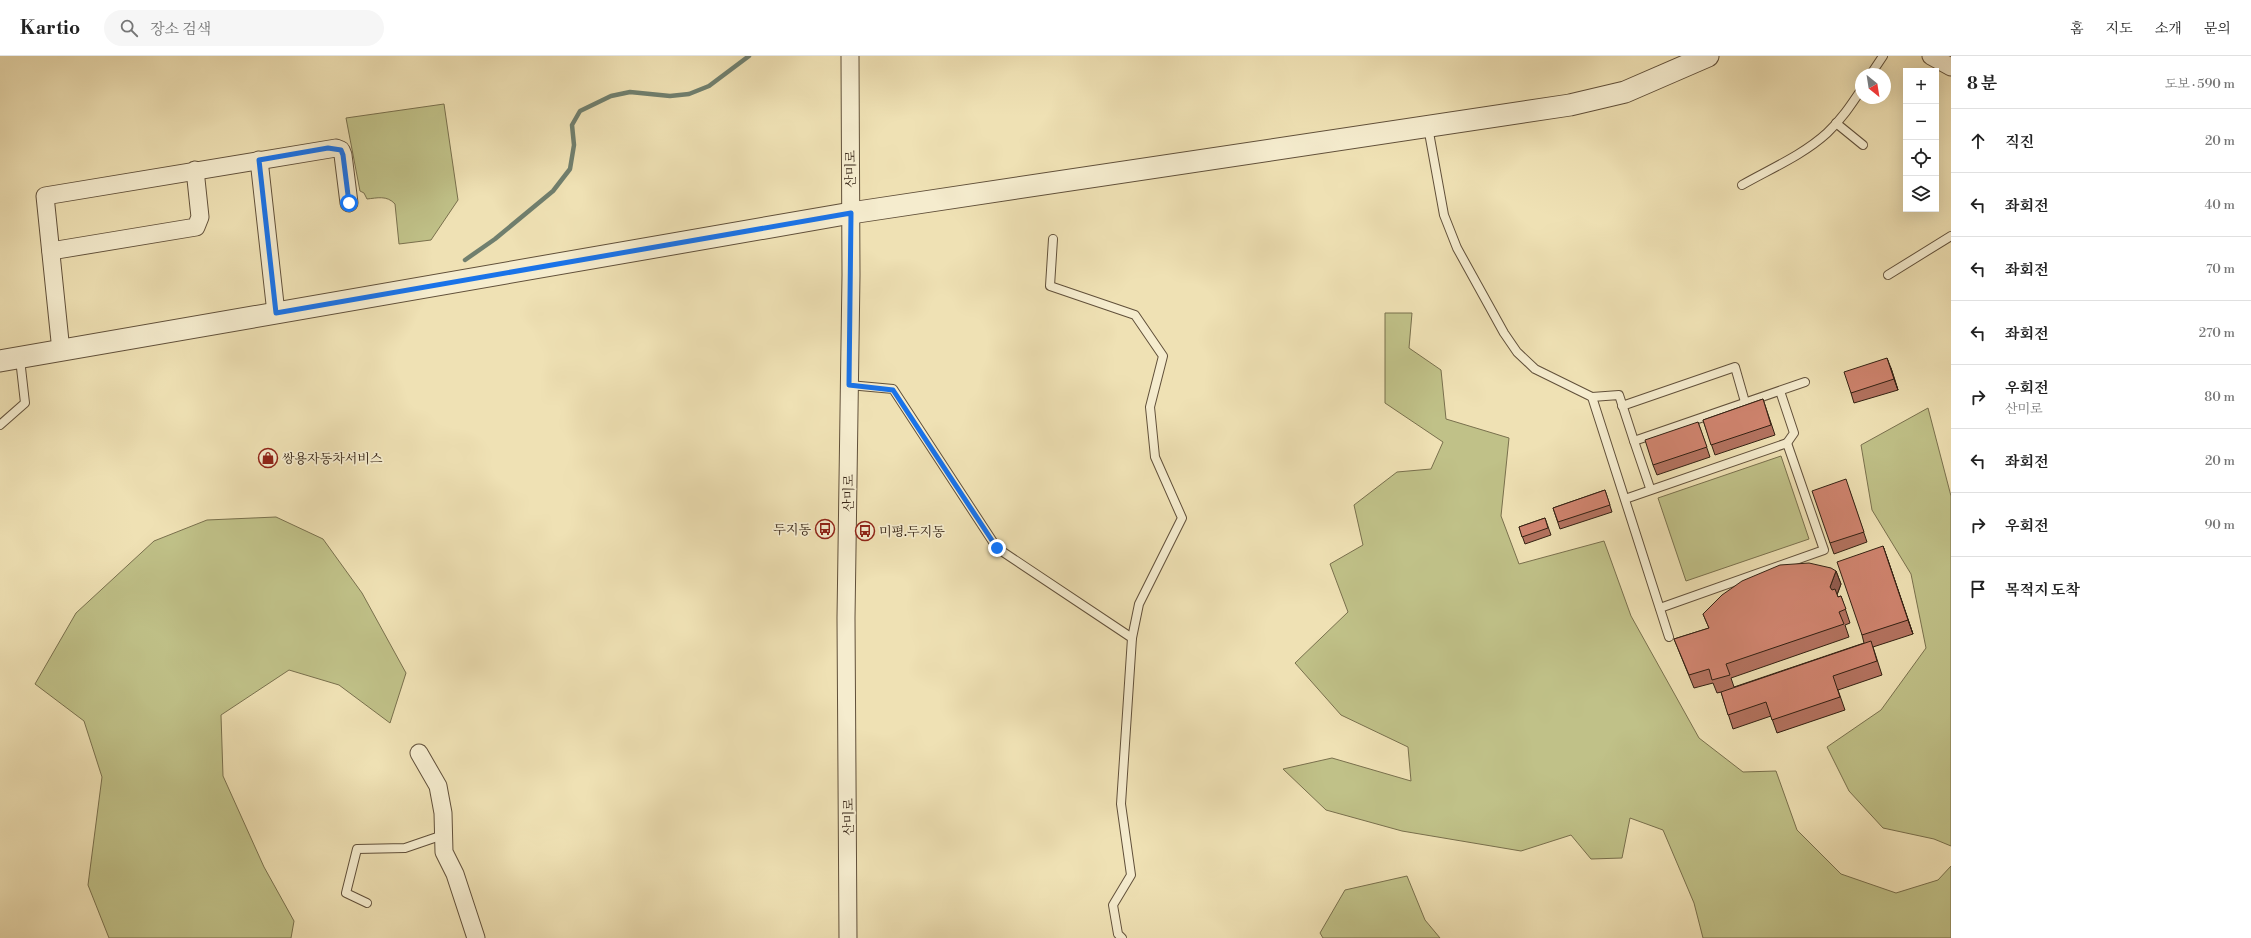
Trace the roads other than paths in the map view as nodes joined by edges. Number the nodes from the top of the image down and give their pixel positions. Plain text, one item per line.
1 (1708, 56) edge
2 (1883, 56) edge
3 (1931, 56) edge
4 (850, 64) edge
5 (1951, 67) edge
6 (1875, 68) edge
7 (1855, 99) edge
8 (1836, 123) junction
9 (1428, 126) junction
10 (1863, 145) dead end
11 (259, 160) junction
12 (195, 170) junction
13 (1742, 185) dead end
14 (349, 203) dead end
15 (851, 213) junction
16 (1951, 236) edge
17 (1053, 239) dead end
18 (51, 251) junction
19 (1888, 275) dead end
20 (276, 313) junction
21 (61, 351) junction
22 (10, 360) edge
23 (1805, 382) dead end
24 (849, 385) junction
25 (1780, 391) junction
26 (1592, 397) junction
27 (1745, 402) junction
28 (1622, 406) junction
29 (0, 425) edge
30 (1634, 441) junction
31 (1787, 443) junction
32 (1650, 488) junction
33 (1624, 499) junction
34 (1660, 608) junction
35 (1669, 637) dead end
36 (1132, 638) junction
37 (419, 753) dead end
38 (443, 835) junction
39 (367, 903) dead end
40 (476, 938) edge
41 (848, 938) edge
42 (1122, 938) edge

1 - 9 street
2 - 6 lane
3 - 5 street
4 - 15 street, 산미로
7 - 8 lane
8 - 10 lane
8 - 13 lane
9 - 15 street
9 - 26 lane
11 - 12 street
11 - 14 street
11 - 20 street
12 - 18 street
12 - 18 street
15 - 20 street
15 - 24 street, 산미로
16 - 19 lane
17 - 36 lane
18 - 21 street
20 - 21 street
21 - 22 street
22 - 29 lane
23 - 25 lane
24 - 36 lane
24 - 41 street, 산미로
25 - 27 lane
25 - 31 lane
26 - 28 lane
26 - 33 lane
27 - 28 lane
27 - 30 lane
28 - 30 lane
30 - 32 lane
31 - 32 lane
31 - 34 lane
32 - 33 lane
33 - 34 lane
34 - 35 lane
36 - 42 lane
37 - 38 street
38 - 39 lane
38 - 40 street

